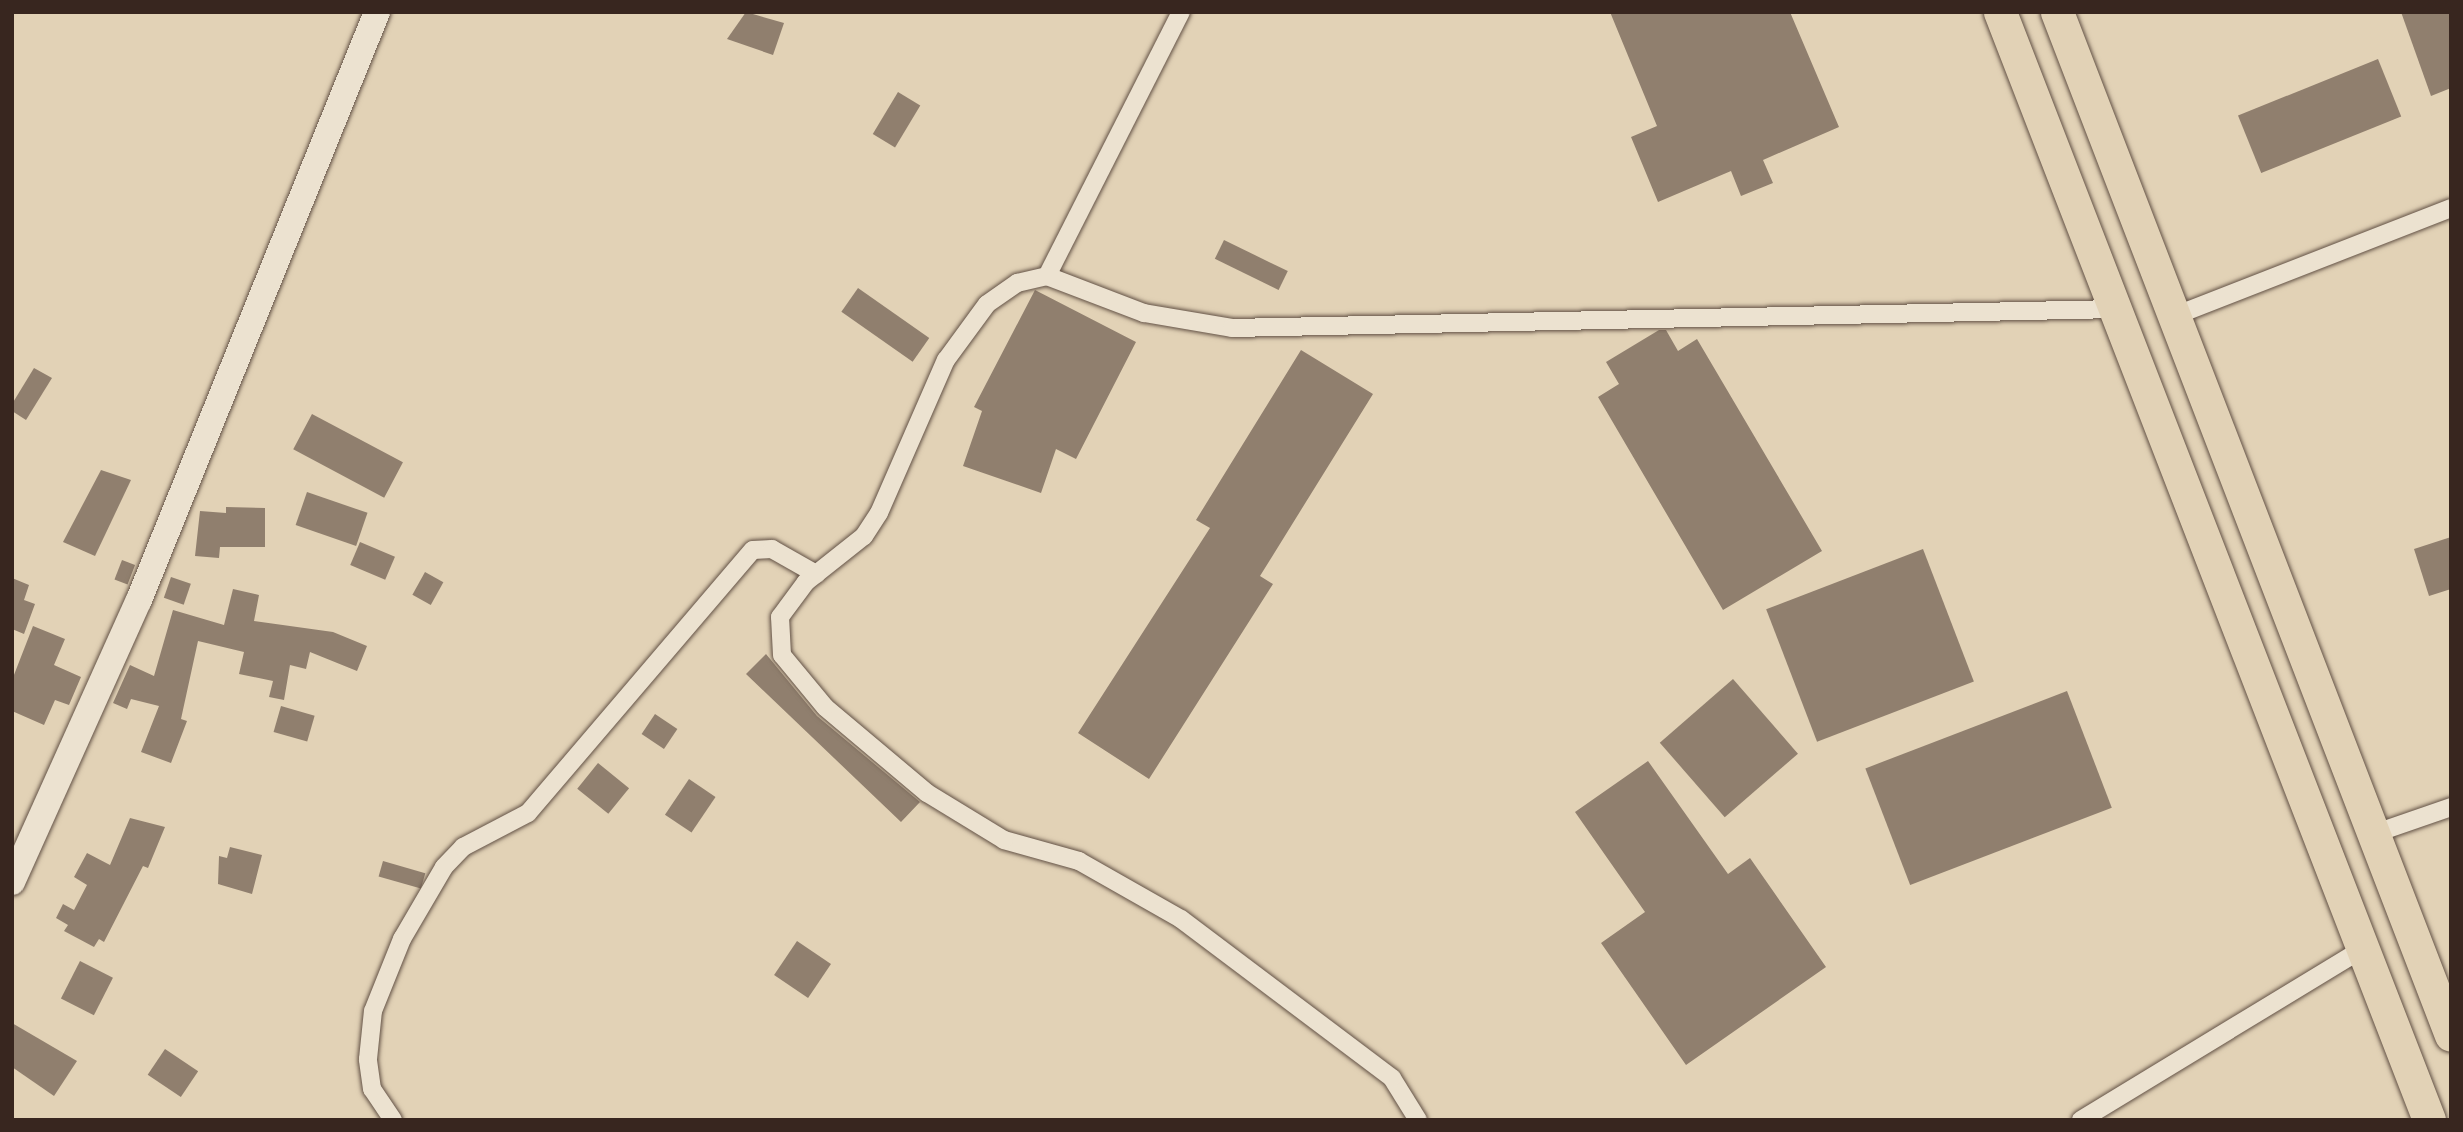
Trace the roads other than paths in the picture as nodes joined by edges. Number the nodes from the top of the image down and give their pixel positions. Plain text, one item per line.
1 (377, 12) edge
2 (1181, 12) edge
3 (2000, 12) edge
4 (2057, 12) edge
5 (2451, 208) edge
6 (1047, 276) junction
7 (2115, 309) junction
8 (2174, 317) junction
9 (816, 574) junction
10 (2451, 807) edge
11 (2373, 834) junction
12 (12, 882) edge
13 (2362, 949) junction
14 (2451, 1035) edge
15 (393, 1120) edge
16 (1418, 1120) edge
17 (2081, 1120) edge
18 (2429, 1120) edge

1 - 12 street
2 - 6 street
3 - 7 highway
4 - 8 highway
5 - 8 street
6 - 7 street
6 - 9 street
7 - 13 highway
8 - 11 highway
9 - 15 street
9 - 16 street
10 - 11 street
11 - 14 highway
13 - 17 street
13 - 18 highway

